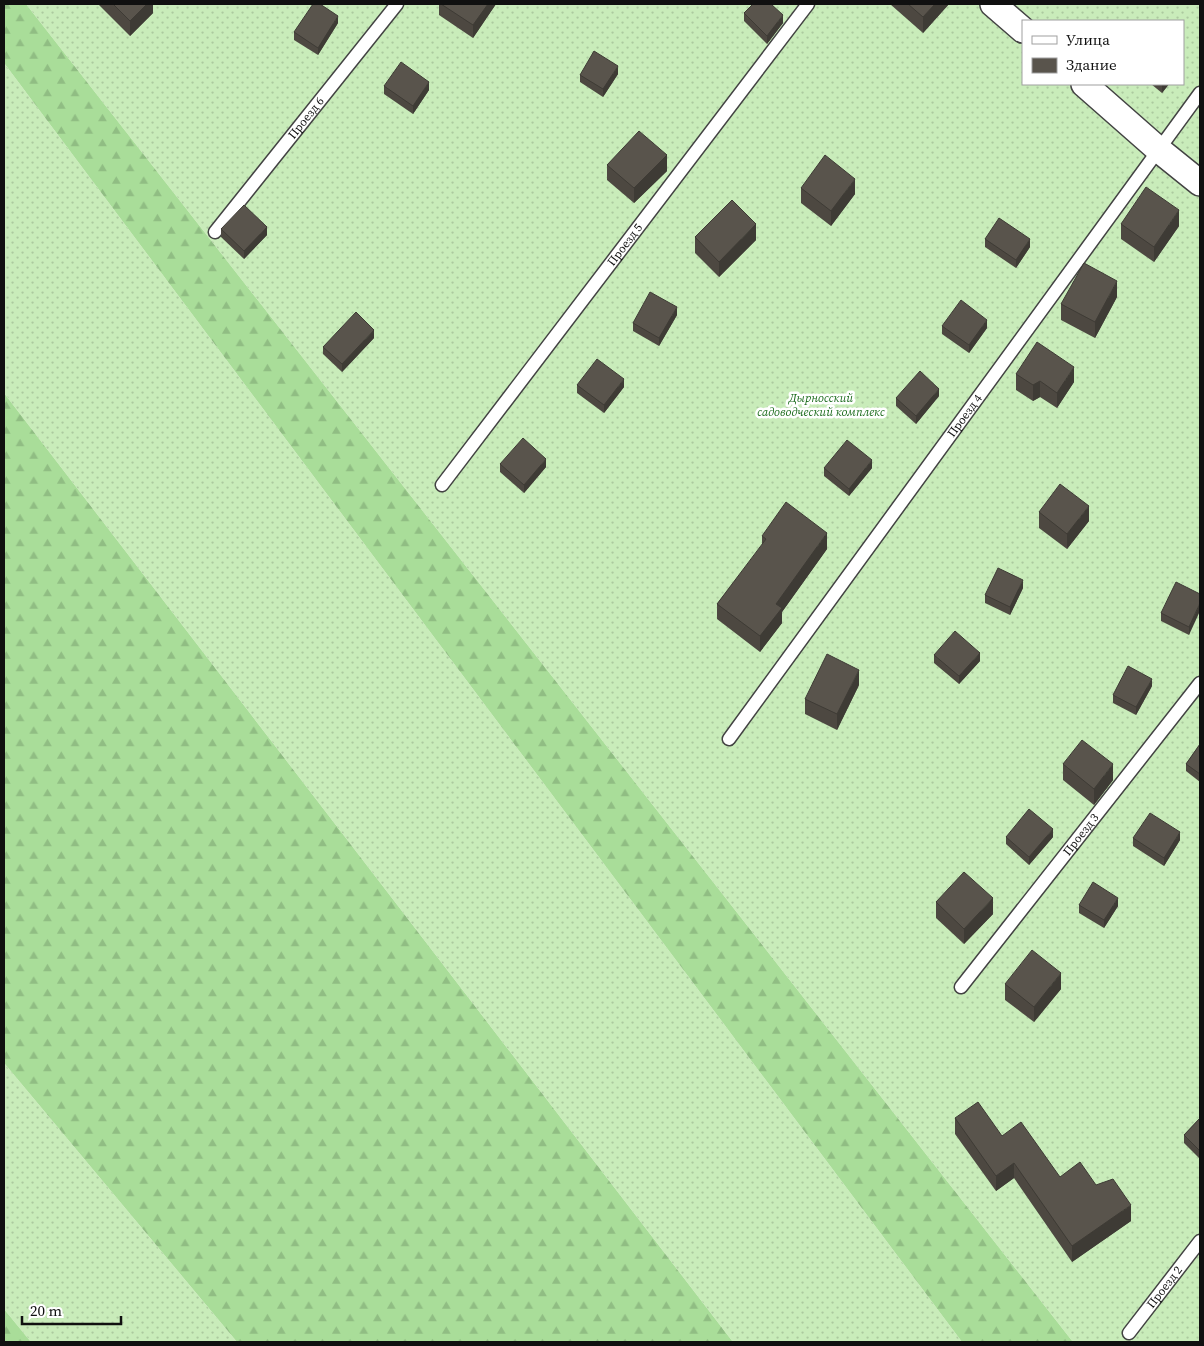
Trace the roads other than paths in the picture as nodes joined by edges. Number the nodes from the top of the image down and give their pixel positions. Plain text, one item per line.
1 (397, 4) edge
2 (808, 4) edge
3 (993, 4) edge
4 (1022, 29) edge
5 (1085, 85) edge
6 (1200, 94) edge
7 (1159, 150) junction
8 (1200, 183) edge
9 (215, 232) dead end
10 (442, 485) dead end
11 (1200, 683) edge
12 (729, 739) dead end
13 (961, 987) dead end
14 (1200, 1241) edge
15 (1129, 1333) dead end

1 - 9 lane, Проезд 6
2 - 10 lane, Проезд 5
3 - 4 street
5 - 7 street
6 - 7 lane, Проезд 4
7 - 8 street
7 - 12 lane, Проезд 4
11 - 13 lane, Проезд 3
14 - 15 lane, Проезд 2

